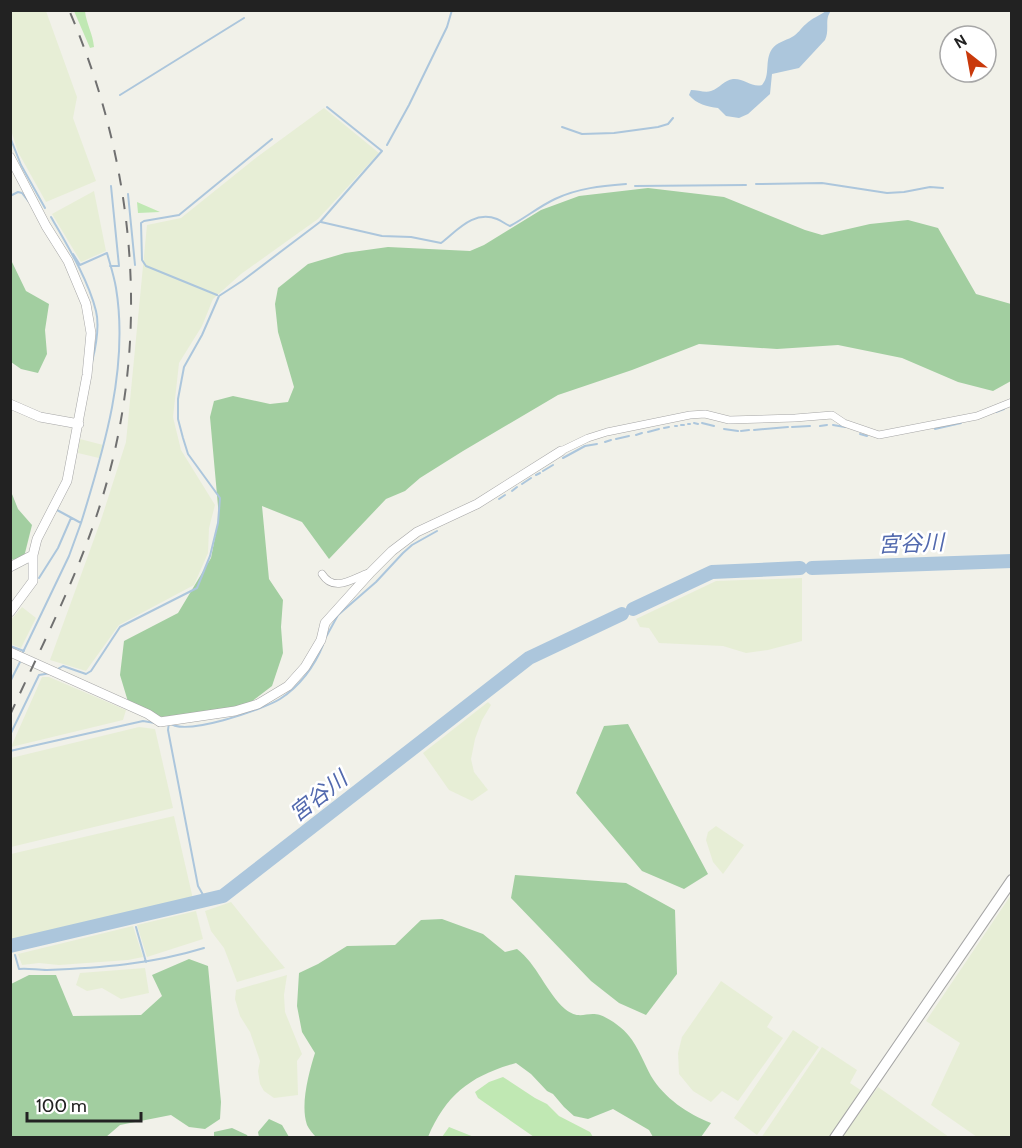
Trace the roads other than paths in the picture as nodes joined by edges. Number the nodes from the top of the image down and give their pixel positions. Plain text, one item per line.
1 (10, 157) edge
2 (1011, 402) edge
3 (10, 404) edge
4 (79, 424) junction
5 (561, 451) joint
6 (33, 555) junction
7 (10, 567) edge
8 (371, 572) junction
9 (322, 574) dead end
10 (10, 612) edge
11 (10, 652) edge
12 (1011, 880) edge
13 (835, 1137) edge

1 - 4 street
2 - 5 street
3 - 4 street
4 - 6 street
5 - 8 street
6 - 7 street
6 - 10 street
8 - 9 street
8 - 11 street
12 - 13 street

